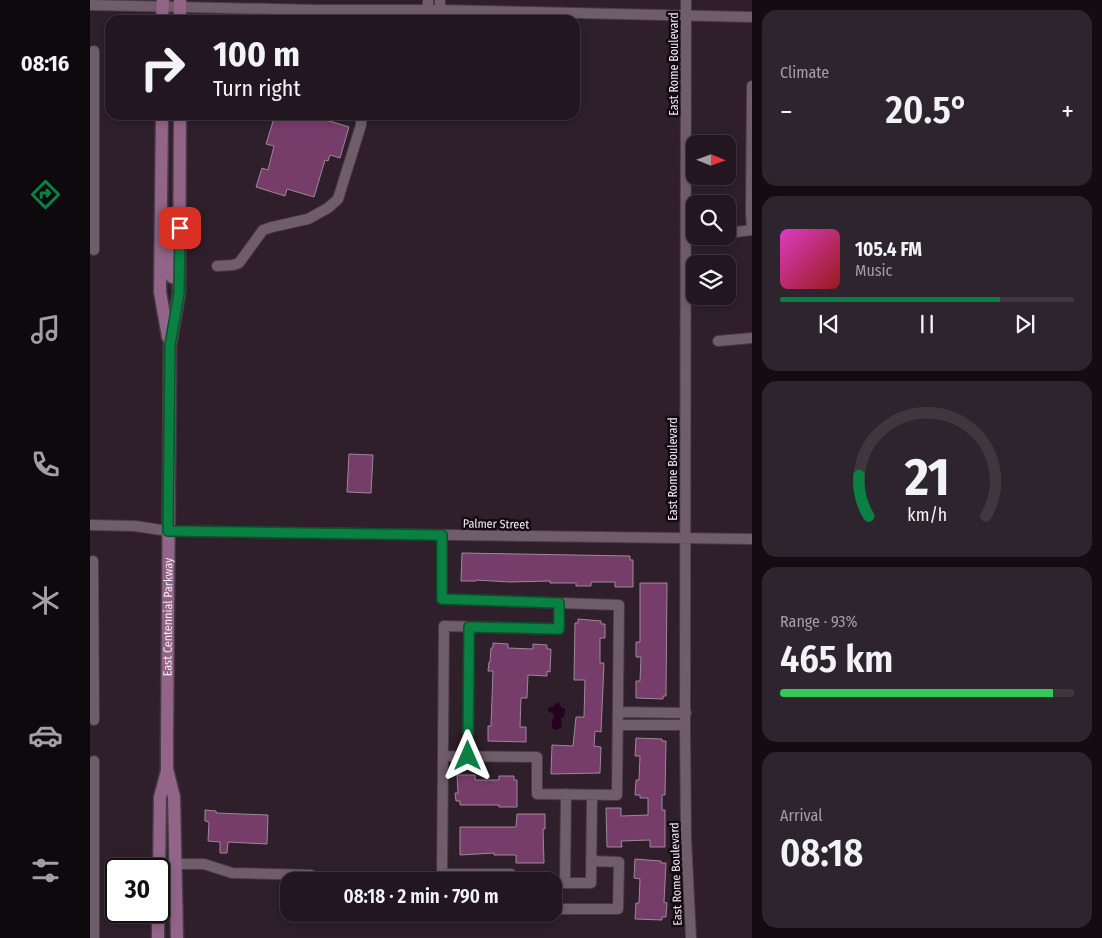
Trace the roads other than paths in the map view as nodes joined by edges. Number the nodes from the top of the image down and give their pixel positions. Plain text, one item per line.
1 (686, 0) edge
2 (162, 3) edge
3 (90, 5) edge
4 (180, 9) edge
5 (428, 10) edge
6 (440, 10) edge
7 (686, 16) junction
8 (752, 17) edge
9 (94, 51) dead end
10 (92, 71) edge
11 (752, 86) edge
12 (752, 95) edge
13 (162, 120) edge
14 (180, 120) edge
15 (361, 120) edge
16 (92, 219) edge
17 (752, 228) edge
18 (161, 231) junction
19 (736, 231) edge
20 (94, 250) dead end
21 (217, 266) dead end
22 (179, 279) junction
23 (752, 338) edge
24 (718, 341) dead end
25 (170, 345) junction
26 (90, 525) edge
27 (168, 531) junction
28 (442, 535) junction
29 (685, 539) junction
30 (752, 539) edge
31 (94, 562) dead end
32 (92, 591) edge
33 (559, 603) junction
34 (469, 627) junction
35 (92, 692) edge
36 (618, 712) junction
37 (686, 713) junction
38 (94, 720) dead end
39 (618, 725) junction
40 (686, 725) junction
41 (443, 756) junction
42 (468, 756) junction
43 (94, 761) dead end
44 (167, 768) junction
45 (92, 792) edge
46 (566, 794) junction
47 (592, 795) junction
48 (159, 858) edge
49 (591, 861) junction
50 (176, 864) junction
51 (442, 872) edge
52 (280, 875) edge
53 (565, 883) joint
54 (92, 886) edge
55 (562, 909) edge
56 (158, 923) edge
57 (94, 938) edge
58 (158, 938) edge
59 (176, 938) edge
60 (691, 938) edge

1 - 7 street, East Rome Boulevard
2 - 3 street
2 - 4 street
4 - 5 street
5 - 6 street
6 - 7 street
7 - 8 street
7 - 29 street, East Rome Boulevard
9 - 10 street
10 - 16 street
11 - 12 street
12 - 17 street
13 - 18 main road, East Centennial Parkway
14 - 22 main road, East Centennial Parkway
15 - 21 street
16 - 20 street
17 - 19 street
18 - 22 main road
18 - 25 main road, East Centennial Parkway
22 - 25 main road, East Centennial Parkway
23 - 24 street
25 - 27 main road, East Centennial Parkway
26 - 27 street, Palmer Street
27 - 28 street, Palmer Street
27 - 44 main road, East Centennial Parkway
28 - 29 street, Palmer Street
28 - 33 street
29 - 30 street, Palmer Street
29 - 37 street, East Rome Boulevard
31 - 32 street
32 - 35 street
33 - 34 street
33 - 36 street
34 - 41 street
34 - 42 street
35 - 38 street
36 - 37 street
36 - 39 street
37 - 40 street, East Rome Boulevard
39 - 40 street
39 - 47 street
40 - 60 street, East Rome Boulevard
41 - 42 street
41 - 51 street
42 - 46 street
43 - 45 street
44 - 48 main road, East Centennial Parkway
44 - 50 main road, East Centennial Parkway
45 - 54 street
46 - 47 street
46 - 53 street
47 - 49 street
49 - 53 street
49 - 55 street
50 - 52 street
50 - 59 main road, East Centennial Parkway
54 - 57 street
56 - 58 main road

